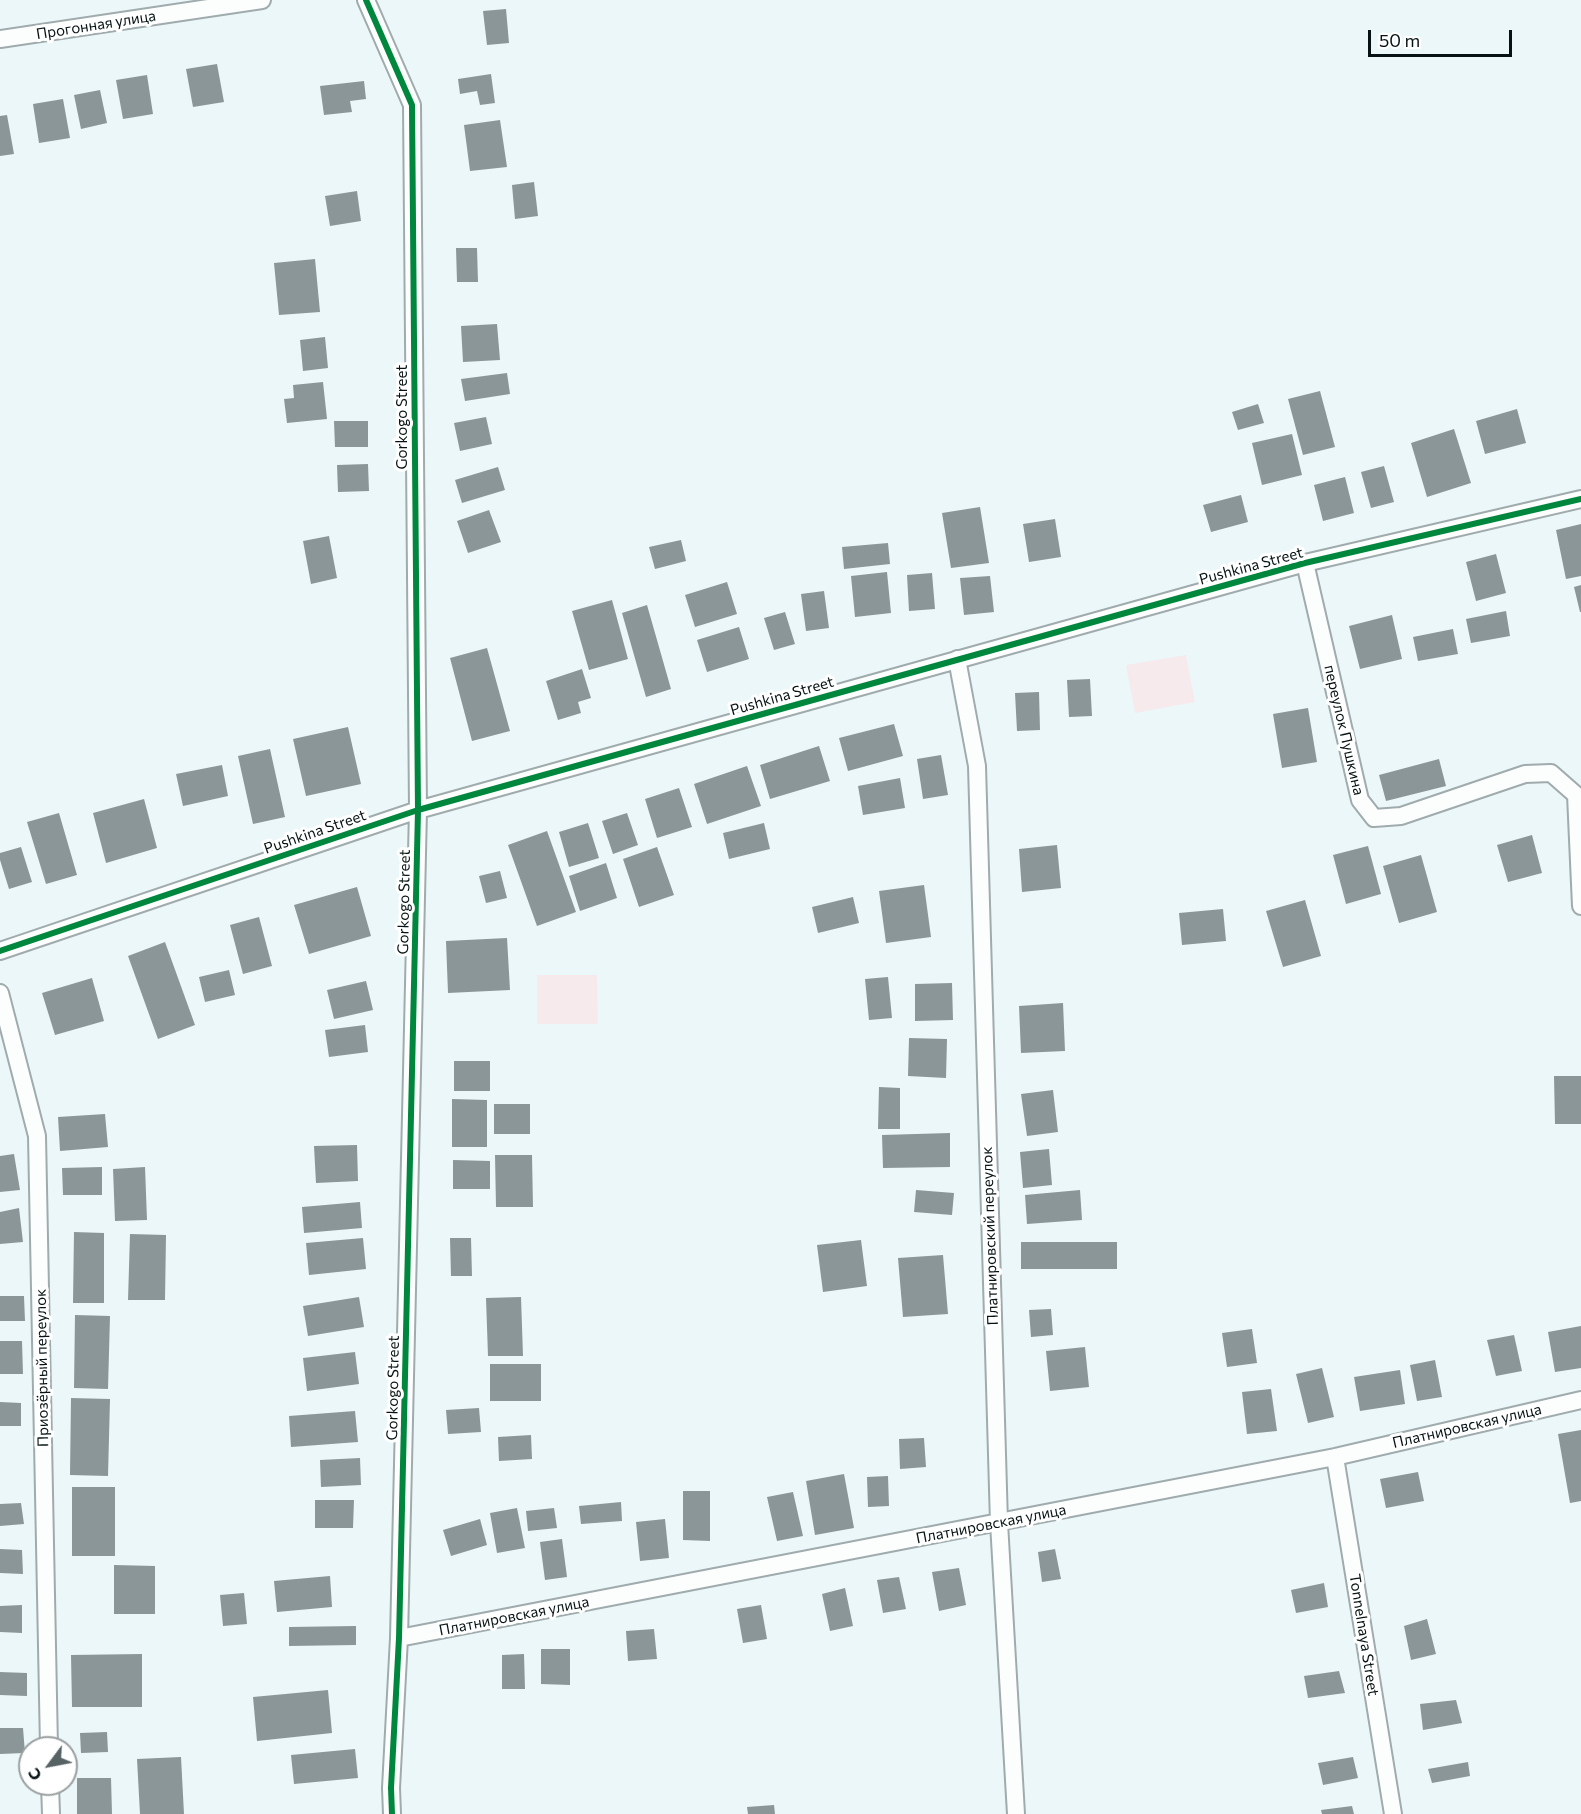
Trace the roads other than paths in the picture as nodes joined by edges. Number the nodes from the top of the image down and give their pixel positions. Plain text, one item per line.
1 (262, 0) edge
2 (366, 0) edge
3 (0, 39) edge
4 (1581, 499) edge
5 (1305, 563) junction
6 (957, 659) junction
7 (418, 810) junction
8 (1581, 906) edge
9 (0, 951) edge
10 (0, 993) edge
11 (1581, 1400) edge
12 (1335, 1457) junction
13 (999, 1523) junction
14 (399, 1638) junction
15 (49, 1736) edge
16 (50, 1796) edge
17 (51, 1814) edge
18 (392, 1814) edge
19 (1016, 1814) edge
20 (1393, 1814) edge

1 - 3 street, Прогонная улица
2 - 7 street, Gorkogo Street
4 - 5 street, Pushkina Street
5 - 6 street, Pushkina Street
5 - 8 street, переулок Пушкина
6 - 7 street, Pushkina Street
6 - 13 street, Платнировский переулок
7 - 9 street, Pushkina Street
7 - 14 street, Gorkogo Street
10 - 15 street, Приозёрный переулок
11 - 12 street, Платнировская улица
12 - 13 street, Платнировская улица
12 - 20 street, Tonnelnaya Street
13 - 14 street, Платнировская улица
13 - 19 street, Платнировский переулок
14 - 18 street, Gorkogo Street
16 - 17 street

